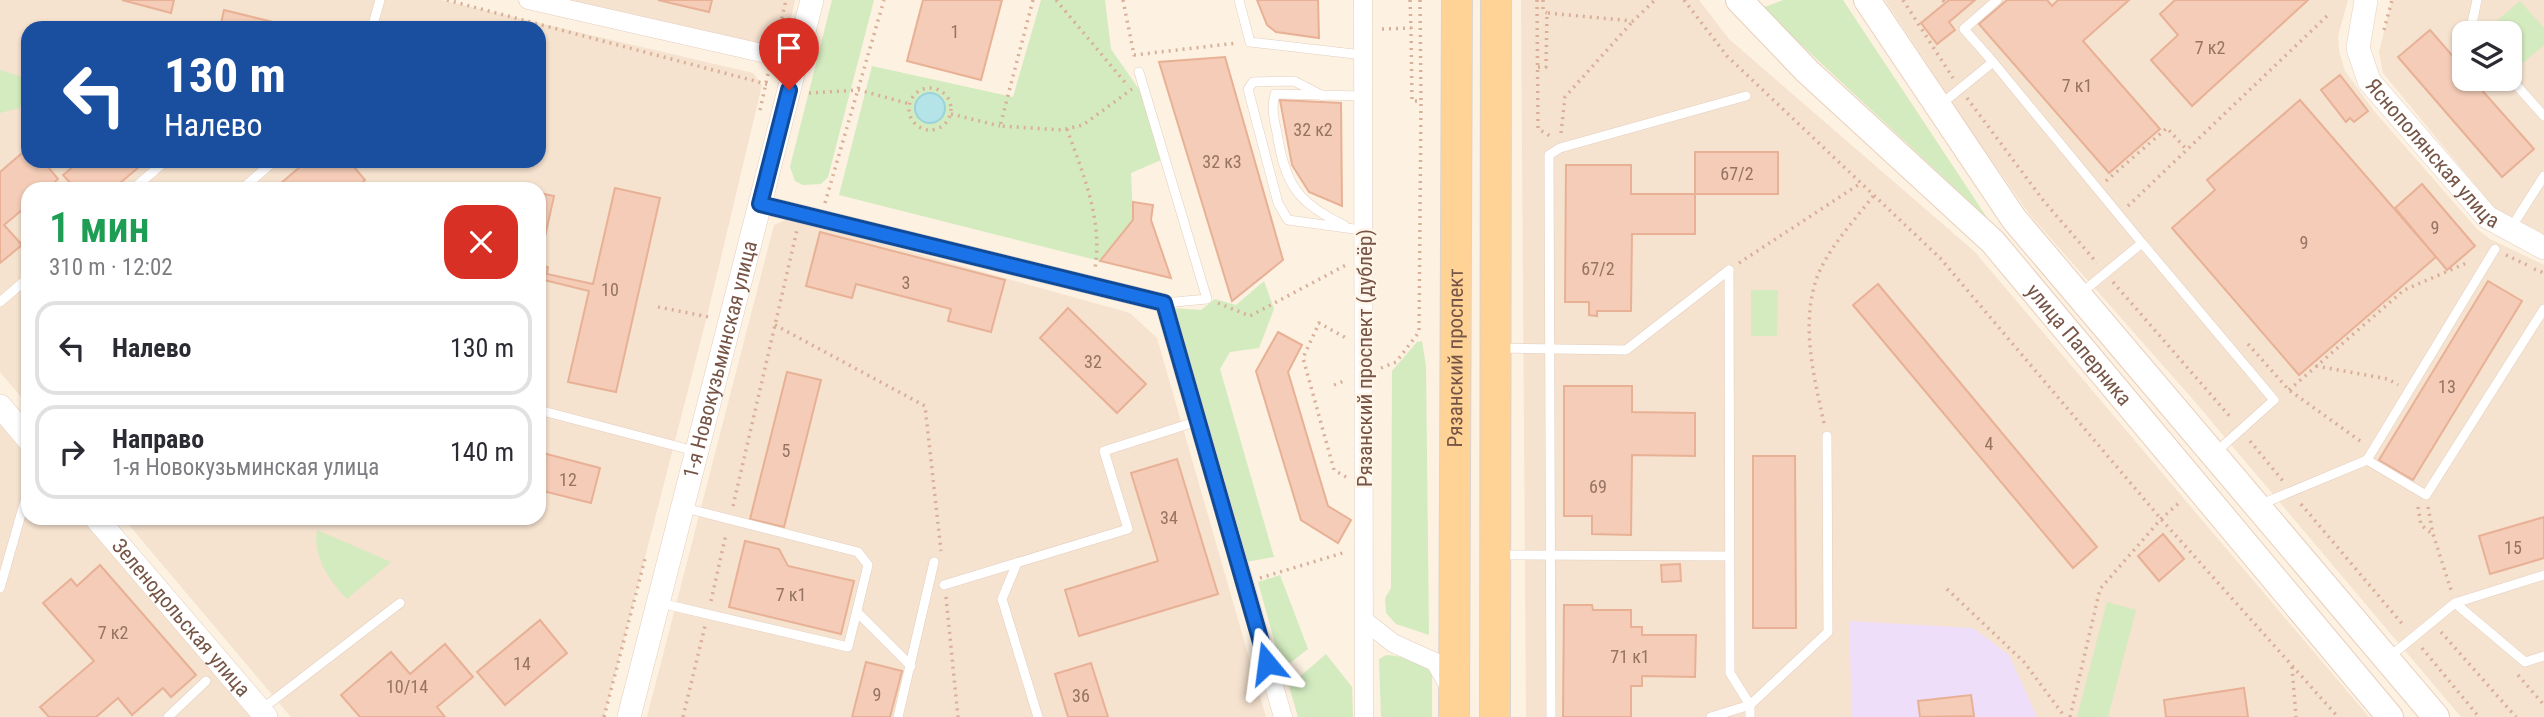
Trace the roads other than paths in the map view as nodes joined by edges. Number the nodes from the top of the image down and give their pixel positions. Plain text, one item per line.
1 (380, 0) edge
2 (528, 0) edge
3 (812, 0) edge
4 (1239, 0) edge
5 (1363, 0) edge
6 (1457, 0) edge
7 (1496, 0) edge
8 (1739, 0) edge
9 (1867, 0) edge
10 (1997, 0) edge
11 (2366, 0) edge
12 (2477, 0) edge
13 (573, 5) edge
14 (374, 21) edge
15 (2473, 21) edge
16 (1363, 55) junction
17 (797, 61) junction
18 (1993, 62) junction
19 (1141, 77) road end
20 (2522, 91) edge
21 (1323, 96) junction
22 (1363, 96) junction
23 (1746, 96) dead end
24 (1938, 106) junction
25 (2544, 116) edge
26 (157, 168) edge
27 (266, 168) edge
28 (2544, 176) edge
29 (141, 182) edge
30 (250, 182) edge
31 (760, 204) junction
32 (2516, 220) dead end
33 (1359, 230) junction
34 (2142, 243) junction
35 (2544, 248) edge
36 (2495, 249) road end
37 (21, 284) edge
38 (2079, 295) junction
39 (0, 302) edge
40 (1164, 303) junction
41 (2544, 309) edge
42 (1495, 348) junction
43 (1550, 349) junction
44 (0, 406) edge
45 (546, 412) edge
46 (1198, 421) junction
47 (21, 431) edge
48 (1827, 436) road end
49 (697, 452) junction
50 (2214, 454) junction
51 (2367, 460) junction
52 (2258, 506) junction
53 (682, 508) junction
54 (21, 514) edge
55 (102, 525) edge
56 (1495, 555) junction
57 (1550, 555) junction
58 (1729, 556) junction
59 (933, 562) dead end
60 (1017, 563) junction
61 (2544, 575) edge
62 (944, 585) road end
63 (0, 588) edge
64 (658, 602) junction
65 (400, 603) dead end
66 (2455, 603) junction
67 (857, 612) junction
68 (1365, 621) junction
69 (2544, 656) edge
70 (2387, 659) junction
71 (911, 666) junction
72 (206, 681) dead end
73 (1750, 705) junction
74 (1454, 708) edge
75 (263, 714) edge
76 (168, 717) edge
77 (629, 717) edge
78 (898, 717) edge
79 (1038, 717) edge
80 (1283, 717) edge
81 (1364, 717) edge
82 (1494, 717) edge
83 (1551, 717) edge
84 (1711, 717) edge
85 (1750, 717) edge
86 (2390, 717) edge
87 (2436, 717) edge

1 - 14 lane
2 - 13 street
3 - 17 street, 1-я Новокузьминская улица
4 - 16 lane
5 - 16 street, Рязанский проспект (дублёр)
6 - 74 main road, Рязанский проспект
7 - 42 main road, Рязанский проспект
8 - 86 main road, улица Паперника
9 - 24 main road, улица Паперника
10 - 18 lane
11 - 35 street, Яснополянская улица
12 - 15 lane
13 - 17 street
16 - 22 street, Рязанский проспект (дублёр)
17 - 31 street, 1-я Новокузьминская улица
18 - 24 lane
18 - 34 lane
19 - 40 lane
20 - 25 lane
21 - 22 lane
21 - 33 lane
21 - 33 lane
22 - 33 street, Рязанский проспект (дублёр)
23 - 43 lane
24 - 38 main road, улица Паперника
26 - 29 lane
27 - 30 lane
28 - 32 lane
31 - 40 street
31 - 49 street, 1-я Новокузьминская улица
33 - 68 street, Рязанский проспект (дублёр)
34 - 38 lane
34 - 50 lane
36 - 51 lane
37 - 39 lane
38 - 50 main road, улица Паперника
40 - 46 street
41 - 51 lane
42 - 43 lane
42 - 56 main road, Рязанский проспект
43 - 57 lane
43 - 58 lane
44 - 47 street
45 - 49 lane
46 - 60 lane
46 - 80 street
48 - 73 lane
49 - 53 street, 1-я Новокузьминская улица
50 - 52 main road, улица Паперника
51 - 52 lane
52 - 70 main road, улица Паперника
53 - 64 street, 1-я Новокузьминская улица
53 - 67 lane
54 - 63 lane
55 - 75 street, Зеленодольская улица
56 - 57 lane
56 - 82 main road, Рязанский проспект
57 - 58 lane
57 - 83 lane
58 - 73 lane
59 - 71 lane
60 - 62 lane
60 - 79 lane
61 - 66 lane
64 - 67 lane
64 - 77 street, 1-я Новокузьминская улица
65 - 75 lane
66 - 69 lane
66 - 70 lane
67 - 71 lane
68 - 74 street
68 - 81 street, Рязанский проспект (дублёр)
70 - 87 main road, улица Паперника
71 - 78 lane
72 - 76 lane
73 - 84 lane
73 - 85 lane

